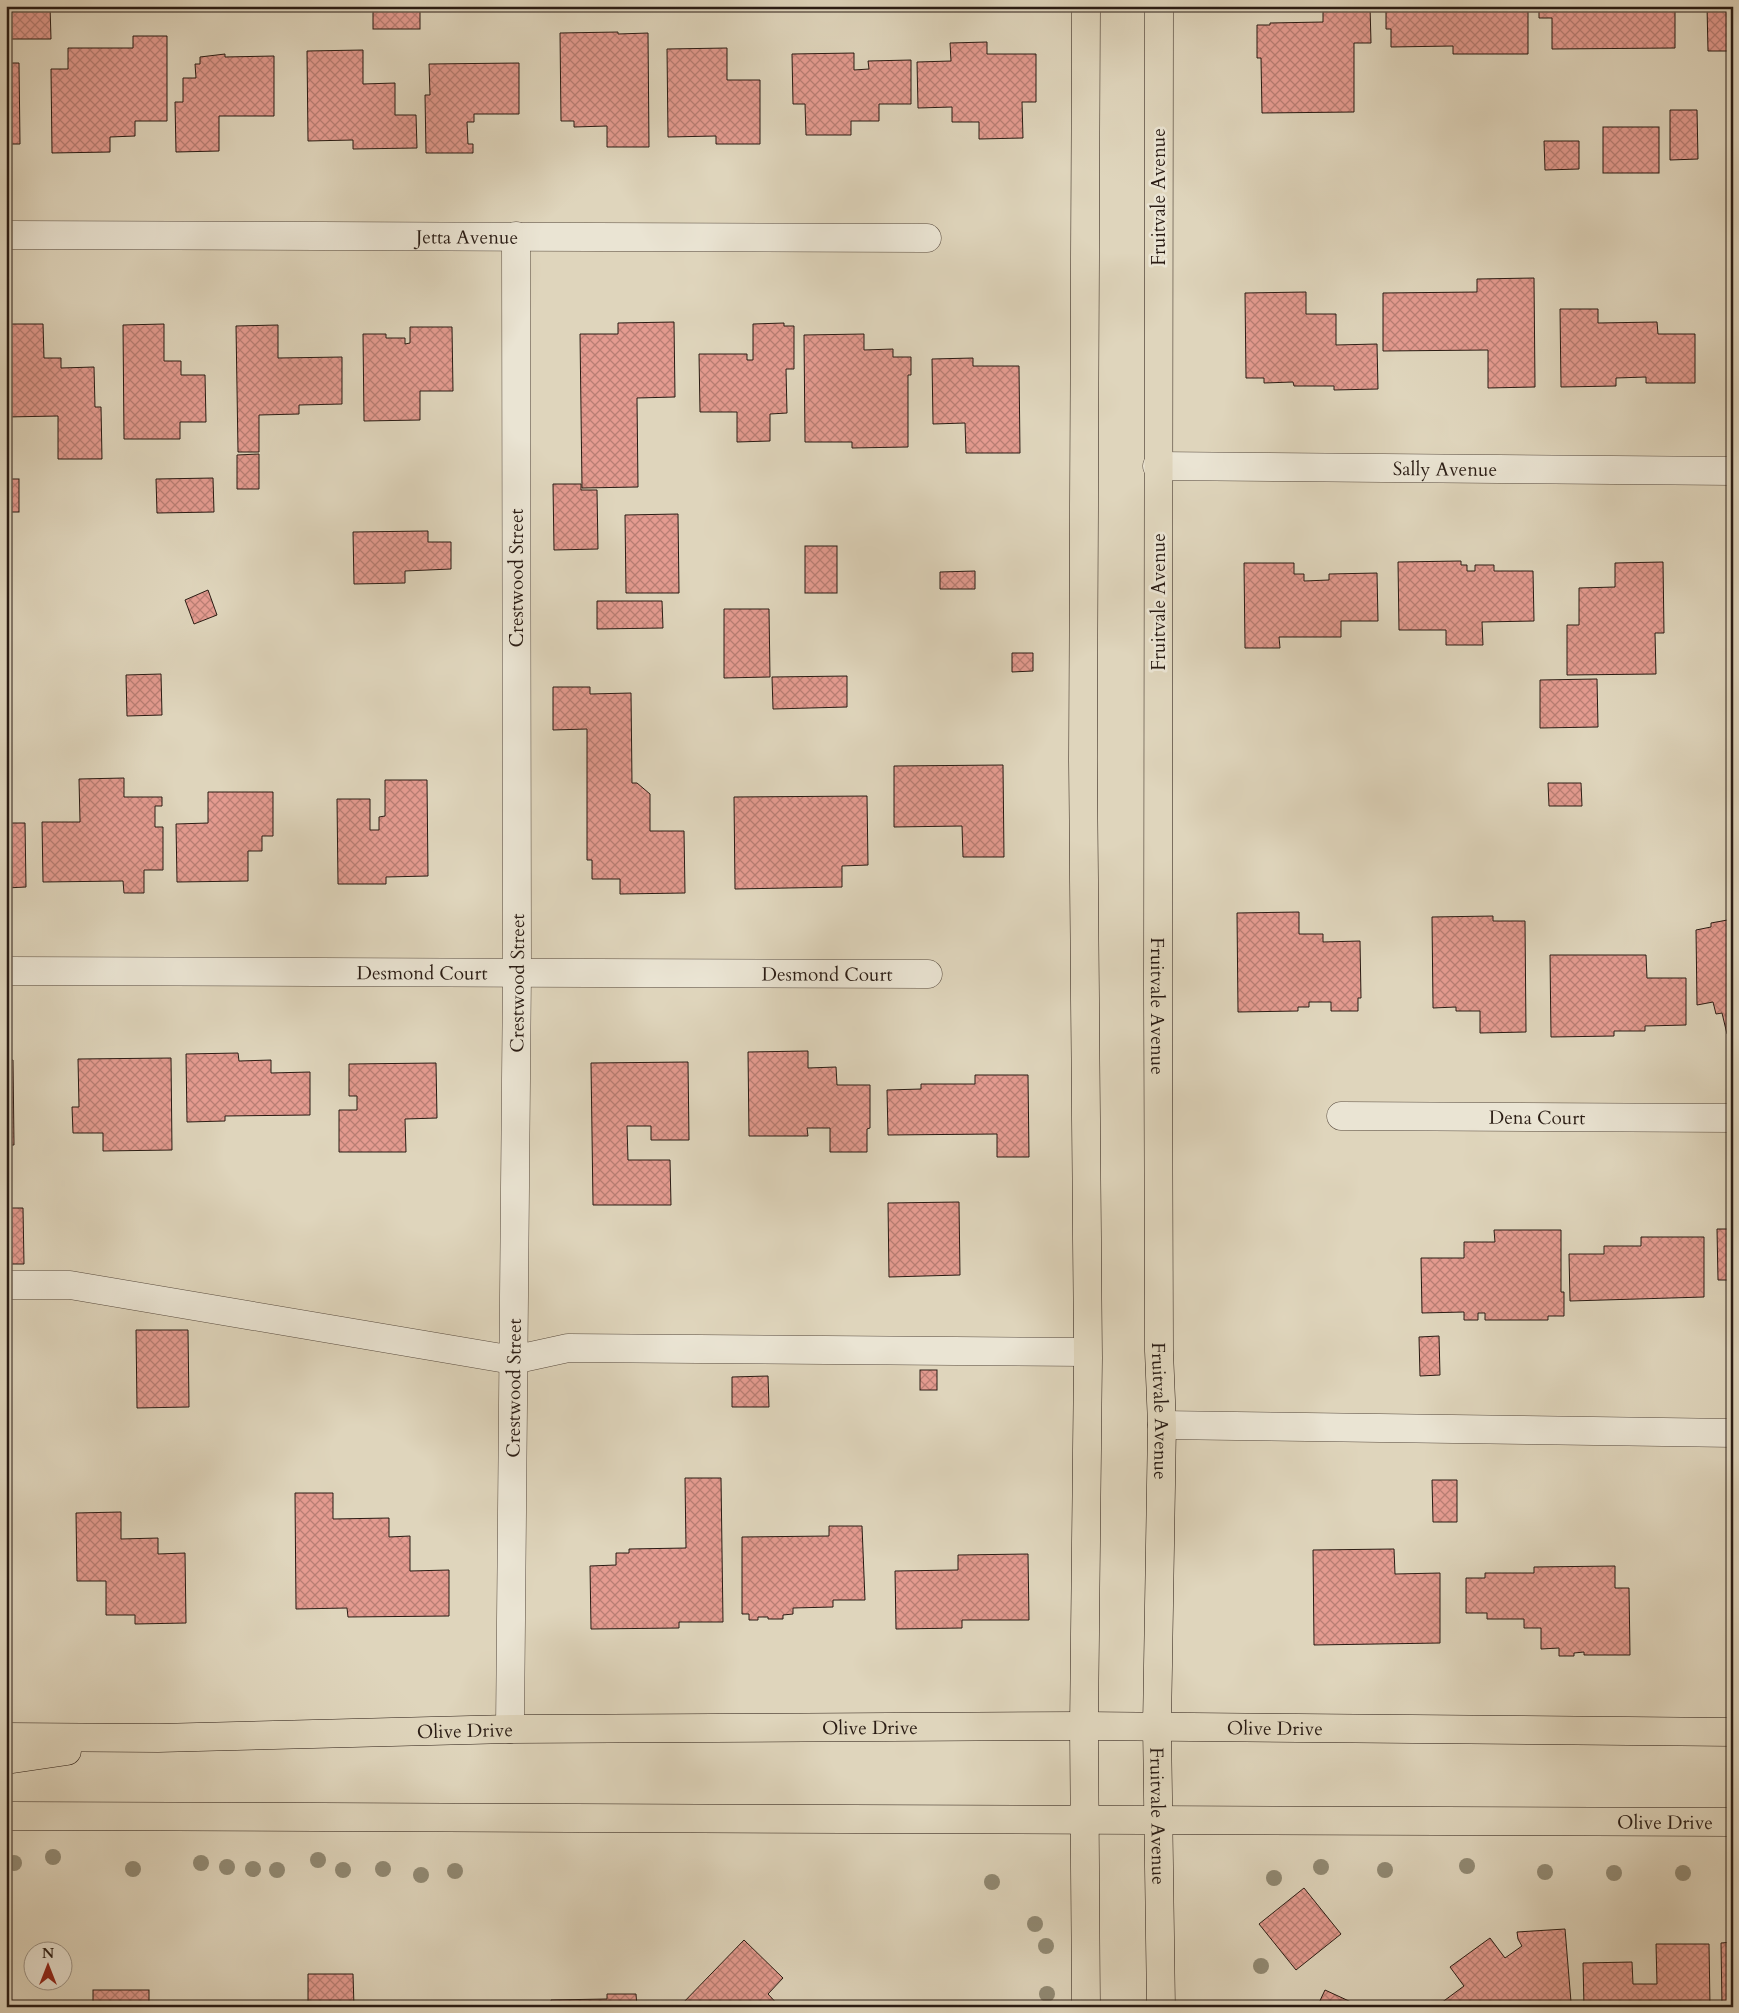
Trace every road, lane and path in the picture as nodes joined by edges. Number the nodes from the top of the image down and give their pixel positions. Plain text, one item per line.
1 (1086, 6) edge
2 (1159, 6) edge
3 (6, 235) edge
4 (516, 236) junction
5 (927, 238) dead end
6 (1157, 466) junction
7 (1733, 472) edge
8 (6, 971) edge
9 (517, 972) junction
10 (928, 974) dead end
11 (1341, 1116) dead end
12 (1733, 1118) edge
13 (6, 1285) edge
14 (1087, 1352) junction
15 (513, 1360) junction
16 (1162, 1425) junction
17 (1733, 1432) edge
18 (1084, 1726) junction
19 (1157, 1726) junction
20 (510, 1729) junction
21 (1733, 1732) edge
22 (6, 1737) edge
23 (158, 1738) junction
24 (6, 1760) edge
25 (6, 1816) edge
26 (1084, 1820) junction
27 (1158, 1821) junction
28 (1733, 1822) edge
29 (1086, 2007) edge
30 (1161, 2007) edge

1 - 14 main road
2 - 6 main road, Fruitvale Avenue
3 - 4 street, Jetta Avenue
4 - 5 street, Jetta Avenue
4 - 9 street, Crestwood Street
6 - 7 street, Sally Avenue
6 - 16 main road, Fruitvale Avenue
8 - 9 street, Desmond Court
9 - 10 street, Desmond Court
9 - 15 street, Crestwood Street
11 - 12 street, Dena Court
13 - 15 street
14 - 15 street
14 - 18 main road
15 - 20 street, Crestwood Street
16 - 17 street
16 - 19 main road, Fruitvale Avenue
18 - 19 main road, Olive Drive
18 - 20 main road, Olive Drive
18 - 26 main road
19 - 21 main road, Olive Drive
19 - 27 main road, Fruitvale Avenue
20 - 23 main road, Olive Drive
22 - 23 main road, Olive Drive
23 - 24 main road
25 - 26 main road, Olive Drive
26 - 27 main road, Olive Drive
26 - 29 main road
27 - 28 main road, Olive Drive
27 - 30 main road, Fruitvale Avenue

